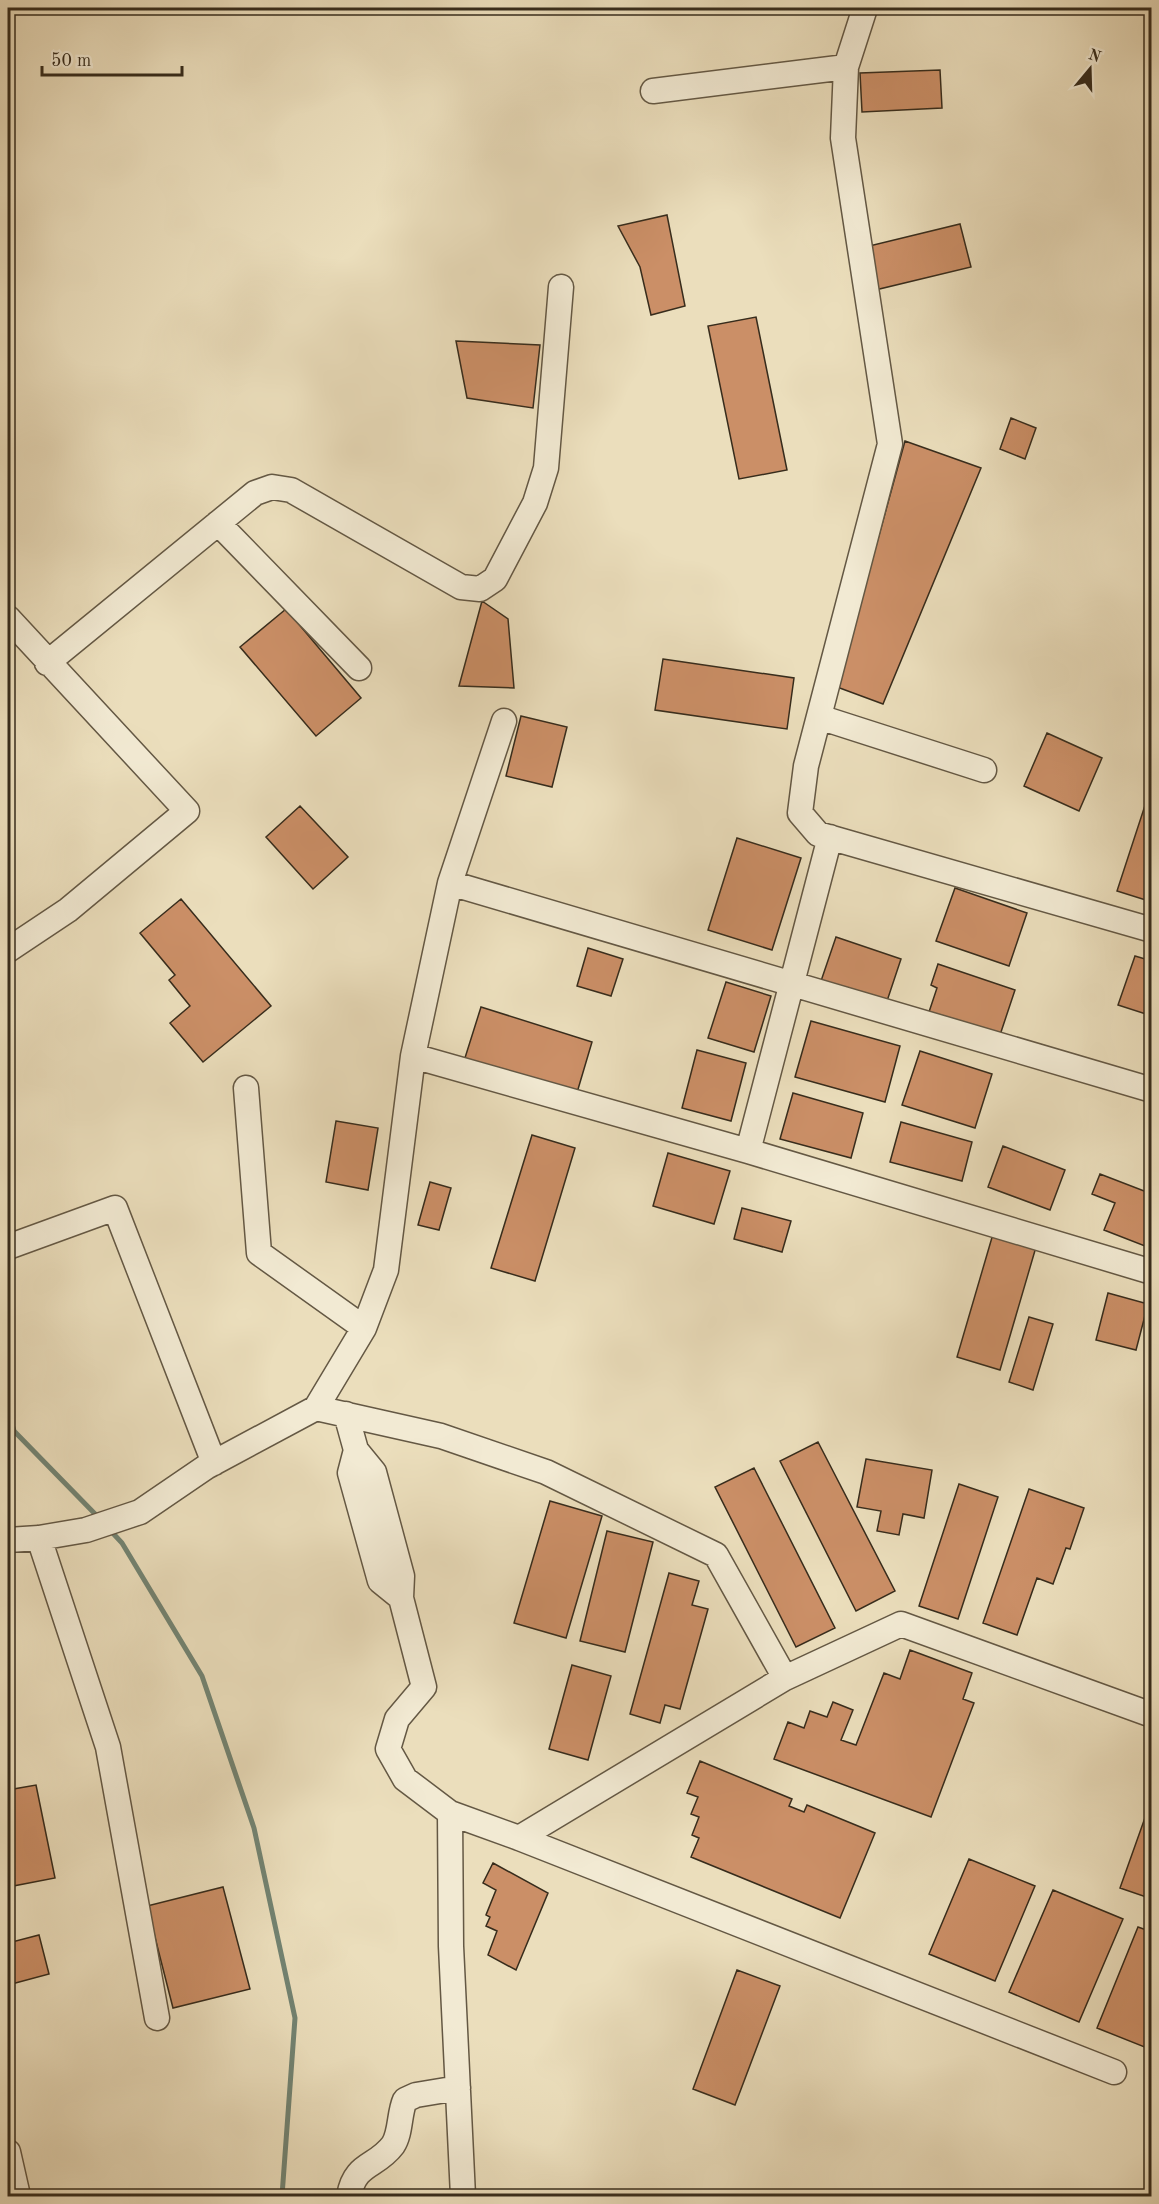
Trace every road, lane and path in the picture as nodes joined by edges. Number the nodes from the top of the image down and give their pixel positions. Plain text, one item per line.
1 (865, 8) edge
2 (846, 67) junction
3 (653, 91) dead end
4 (561, 287) dead end
5 (218, 523) junction
6 (8, 618) edge
7 (47, 663) junction
8 (359, 668) dead end
9 (819, 717) junction
10 (504, 721) dead end
11 (984, 770) dead end
12 (830, 837) junction
13 (450, 883) junction
14 (1152, 930) edge
15 (8, 950) edge
16 (792, 982) junction
17 (413, 1056) junction
18 (246, 1088) dead end
19 (1152, 1090) edge
20 (748, 1151) junction
21 (8, 1247) edge
22 (1152, 1272) edge
23 (364, 1328) junction
24 (315, 1407) junction
25 (346, 1414) junction
26 (214, 1463) junction
27 (39, 1538) junction
28 (8, 1540) edge
29 (785, 1678) junction
30 (1152, 1715) edge
31 (450, 1813) junction
32 (519, 1838) junction
33 (157, 2018) dead end
34 (1114, 2072) dead end
35 (458, 2088) junction
36 (8, 2152) edge
37 (18, 2196) edge
38 (349, 2196) edge
39 (463, 2196) edge

1 - 2 street
2 - 3 street
2 - 9 street
4 - 5 street
5 - 7 street
5 - 8 street
6 - 7 street
7 - 15 street
9 - 11 street
9 - 12 street
10 - 13 street
12 - 14 street
12 - 16 street
13 - 16 street
13 - 17 street
16 - 19 street
16 - 20 street
17 - 20 street
17 - 23 street
18 - 23 street
20 - 22 street
21 - 26 street
23 - 24 street
24 - 25 street
24 - 26 street
25 - 29 street
25 - 31 street
26 - 27 street
27 - 28 street
27 - 33 street
29 - 30 street
29 - 32 street
31 - 32 street
31 - 35 street
32 - 34 street
35 - 38 street
35 - 39 street
36 - 37 street

